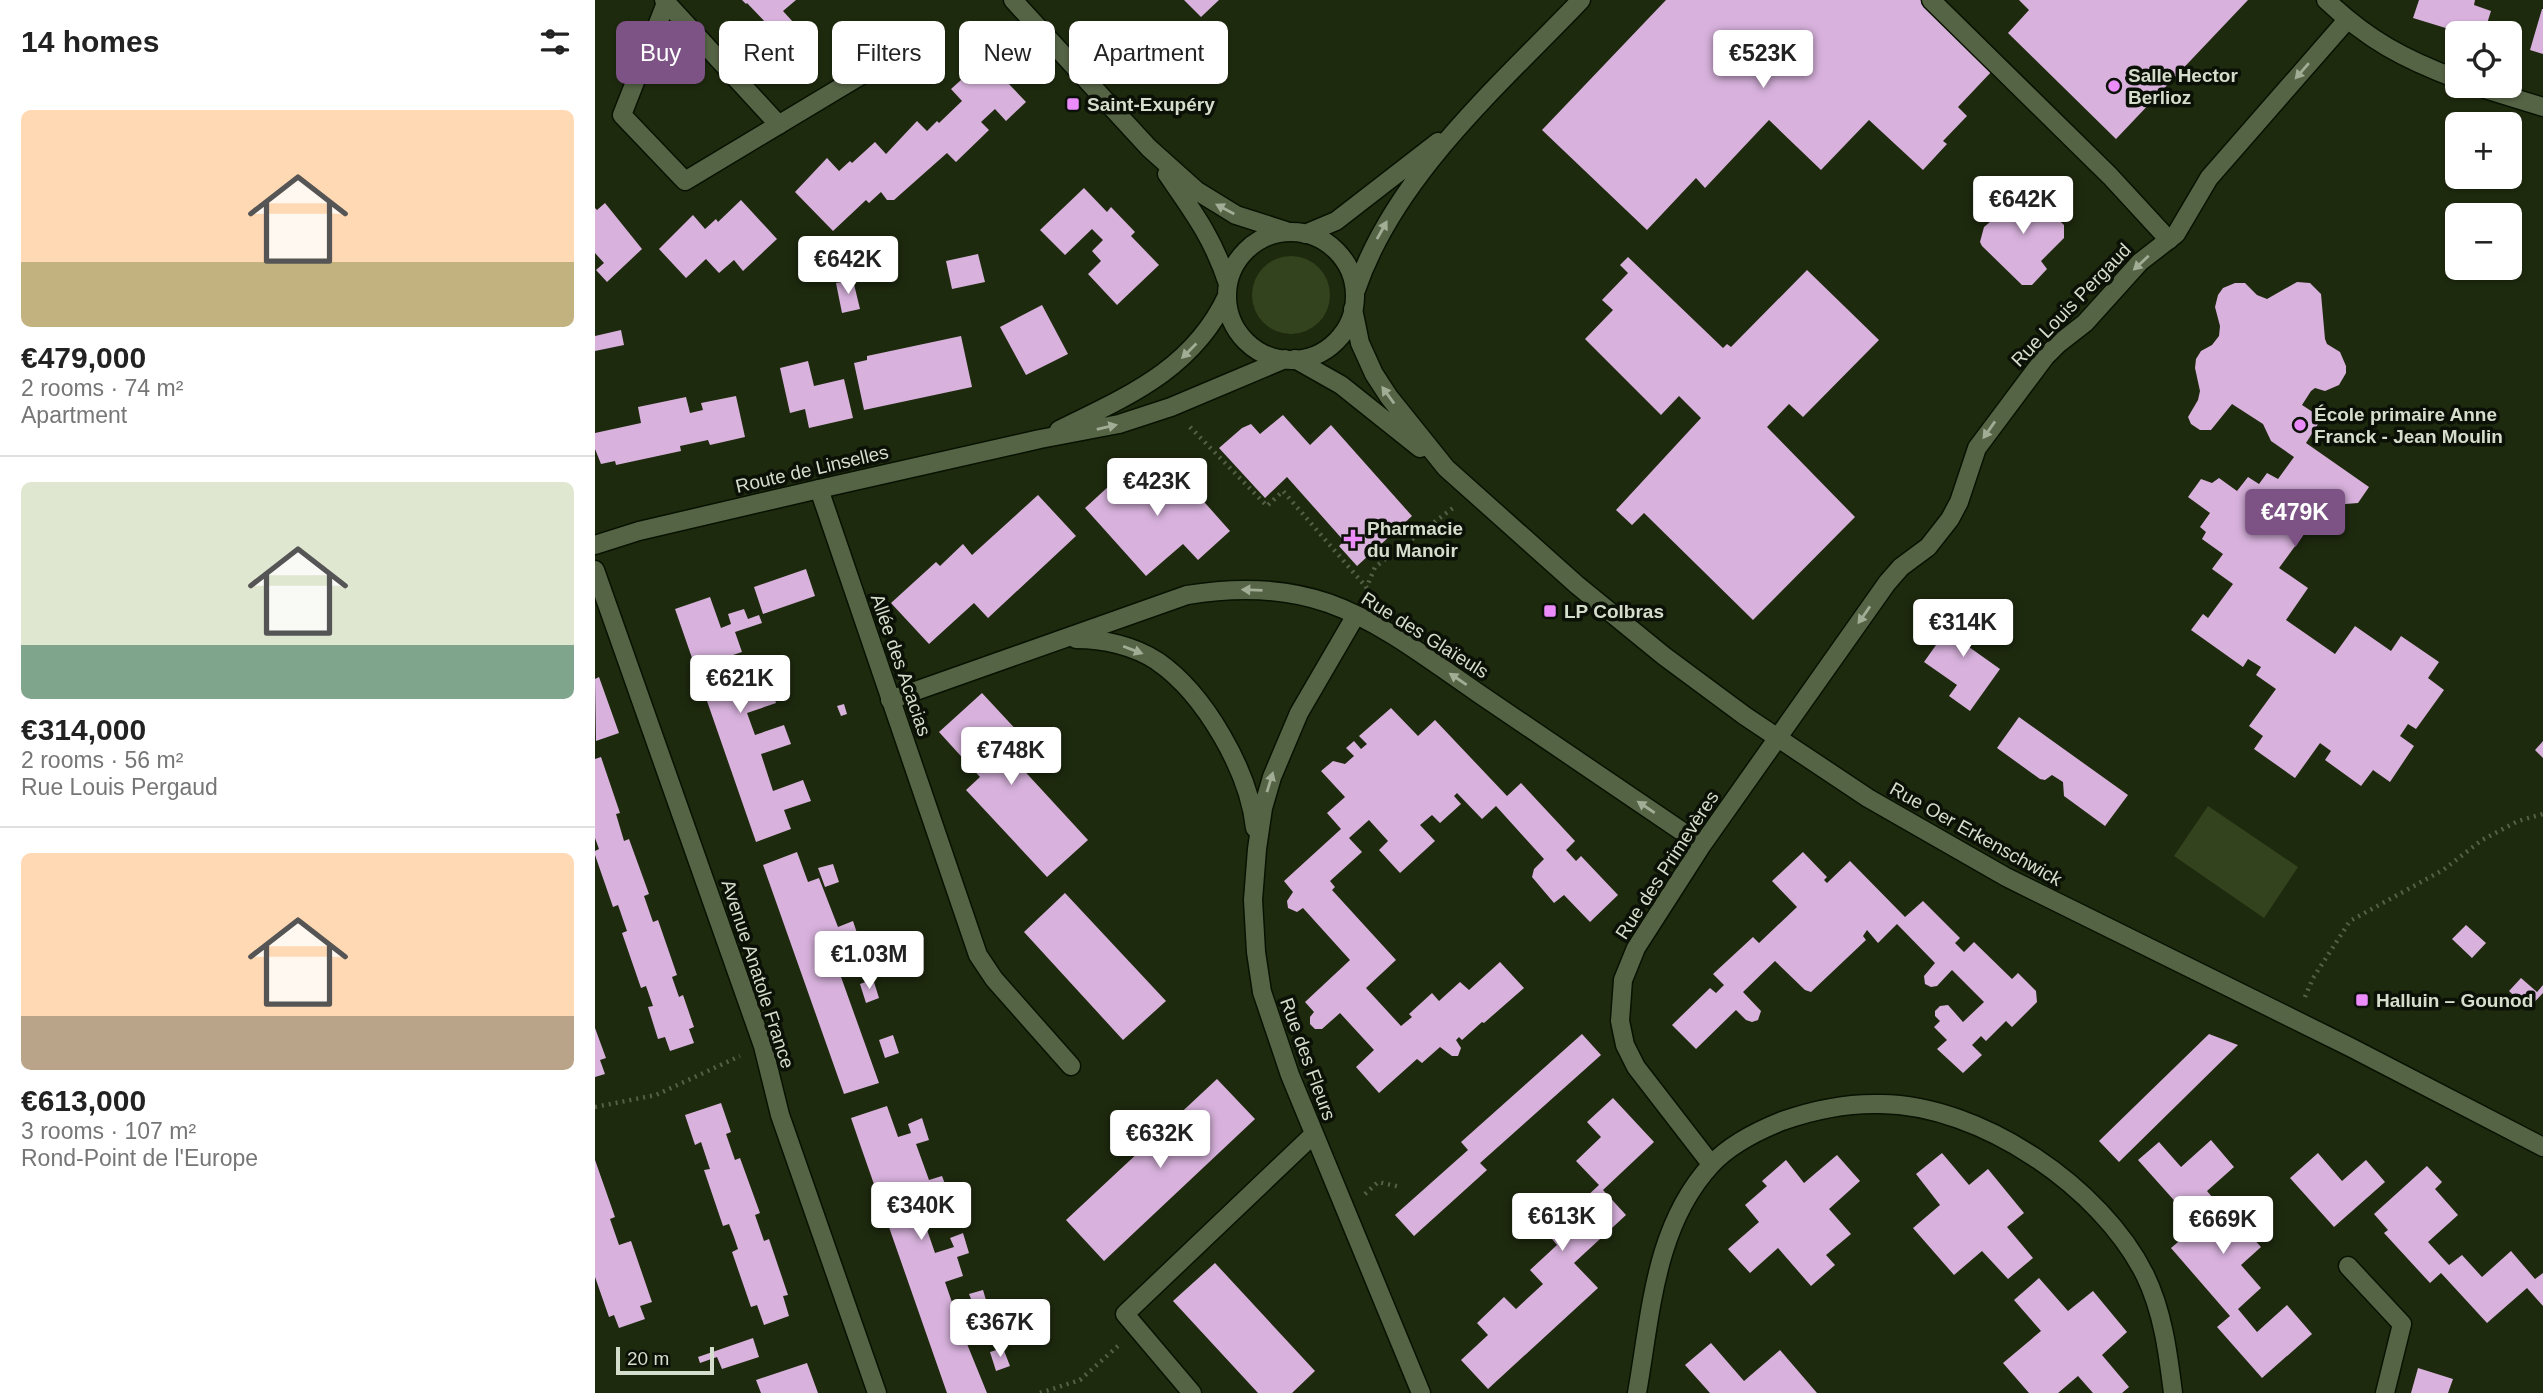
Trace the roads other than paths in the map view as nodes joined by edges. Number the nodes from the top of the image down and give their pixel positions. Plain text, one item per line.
1 (1013, 0) edge
2 (1581, 0) edge
3 (1931, 0) edge
4 (2326, 0) edge
5 (665, 1) edge
6 (2347, 20) junction
7 (2445, 74) edge
8 (847, 84) edge
9 (2514, 98) edge
10 (2543, 107) edge
11 (1465, 120) junction
12 (779, 125) junction
13 (1149, 148) junction
14 (1297, 233) junction
15 (2169, 240) junction
16 (1228, 290) junction
17 (1354, 301) junction
18 (1290, 359) junction
19 (1040, 439) junction
20 (1446, 468) junction
21 (819, 489) junction
22 (595, 545) edge
23 (595, 570) edge
24 (1356, 615) junction
25 (1067, 639) junction
26 (890, 700) junction
27 (1777, 738) junction
28 (1702, 845) junction
29 (1257, 849) junction
30 (1072, 1066) dead end
31 (1313, 1135) junction
32 (2543, 1147) edge
33 (1711, 1164) junction
34 (2348, 1266) dead end
35 (877, 1393) edge
36 (1192, 1393) edge
37 (1421, 1393) edge
38 (1637, 1393) edge
39 (2173, 1393) edge
40 (2385, 1393) edge

1 - 13 street
2 - 11 street
3 - 15 street
4 - 6 street
5 - 12 street
5 - 12 street
6 - 7 street
6 -> 15 street, Rue Louis Pergaud
8 - 12 street
9 - 10 street
11 - 14 street
17 -> 11 street
14 -> 13 street
13 - 16 street
14 - 16 street
14 - 17 street
15 -> 27 street, Rue Louis Pergaud
16 - 18 street
16 -> 19 street, Route de Linselles
17 - 18 street
20 -> 17 street, Rue Oer Erkenschwick
19 -> 18 street, Route de Linselles
18 - 20 street, Rue Oer Erkenschwick
19 - 21 street, Route de Linselles
20 - 27 street, Rue Oer Erkenschwick
21 - 22 street, Route de Linselles
21 - 26 street, Allée des Acacias
23 - 35 street, Avenue Anatole France
24 -> 25 street, Rue des Glaïeuls
28 -> 24 street, Rue des Glaïeuls
29 -> 24 street, Rue des Fleurs
25 - 26 street, Rue des Glaïeuls
25 -> 29 street
26 - 30 street, Allée des Acacias
27 - 28 street, Rue des Primevères
27 - 32 street, Rue Oer Erkenschwick
28 - 33 street, Rue des Primevères
29 - 31 street, Rue des Fleurs
31 - 36 street
31 - 37 street, Rue des Fleurs
33 - 38 street
33 - 39 street
34 - 40 street

